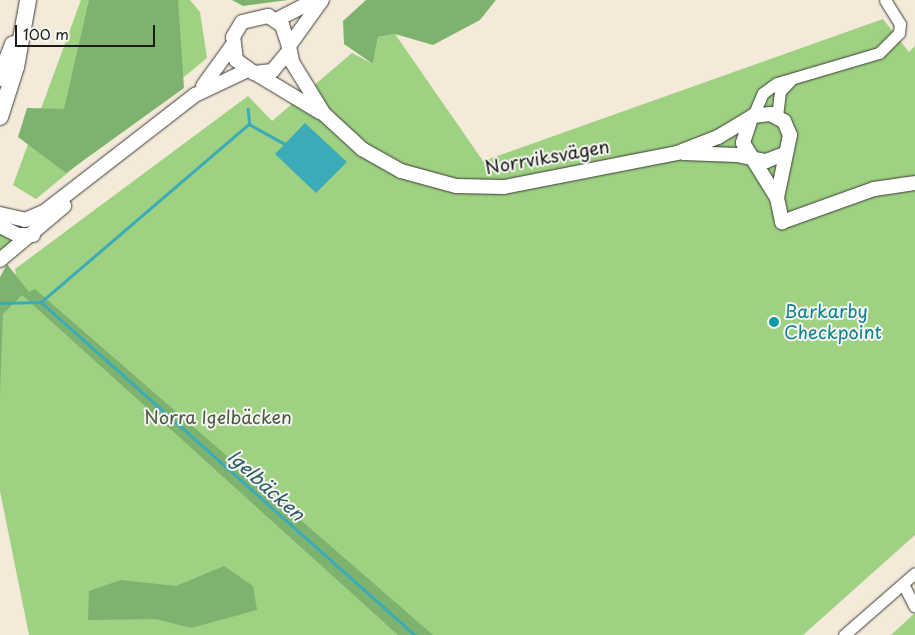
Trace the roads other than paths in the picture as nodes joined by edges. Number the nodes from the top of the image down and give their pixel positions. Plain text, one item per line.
1 (28, 0) edge
2 (316, 0) edge
3 (322, 0) edge
4 (885, 0) edge
5 (24, 19) junction
6 (276, 20) junction
7 (232, 46) junction
8 (289, 49) junction
9 (251, 72) junction
10 (0, 78) edge
11 (790, 81) junction
12 (195, 94) junction
13 (324, 114) junction
14 (753, 116) junction
15 (777, 116) junction
16 (0, 117) edge
17 (677, 152) junction
18 (785, 152) junction
19 (752, 156) junction
20 (86, 182) junction
21 (915, 183) edge
22 (777, 198) junction
23 (0, 214) edge
24 (0, 226) edge
25 (32, 235) junction
26 (0, 260) edge
27 (915, 573) edge
28 (903, 584) junction
29 (914, 606) edge
30 (844, 635) edge

1 - 5 main road
2 - 6 street
3 - 8 street
4 - 11 street
5 - 10 main road
5 - 16 main road
6 - 7 street
6 - 8 street
7 - 9 street
7 - 12 street
8 - 9 street
8 - 13 street, Norrviksvägen
9 - 12 street
9 - 13 street, Norrviksvägen
11 - 14 street
11 - 15 street
12 - 20 street
13 - 17 street, Norrviksvägen
14 - 15 street
14 - 17 street, Norrviksvägen
14 - 19 street
15 - 18 street
17 - 19 street, Norrviksvägen
18 - 19 street, Norrviksvägen
18 - 22 street
19 - 22 street
20 - 23 street
20 - 25 street
21 - 22 street
24 - 25 street
25 - 26 street
27 - 28 street
28 - 29 street
28 - 30 street

